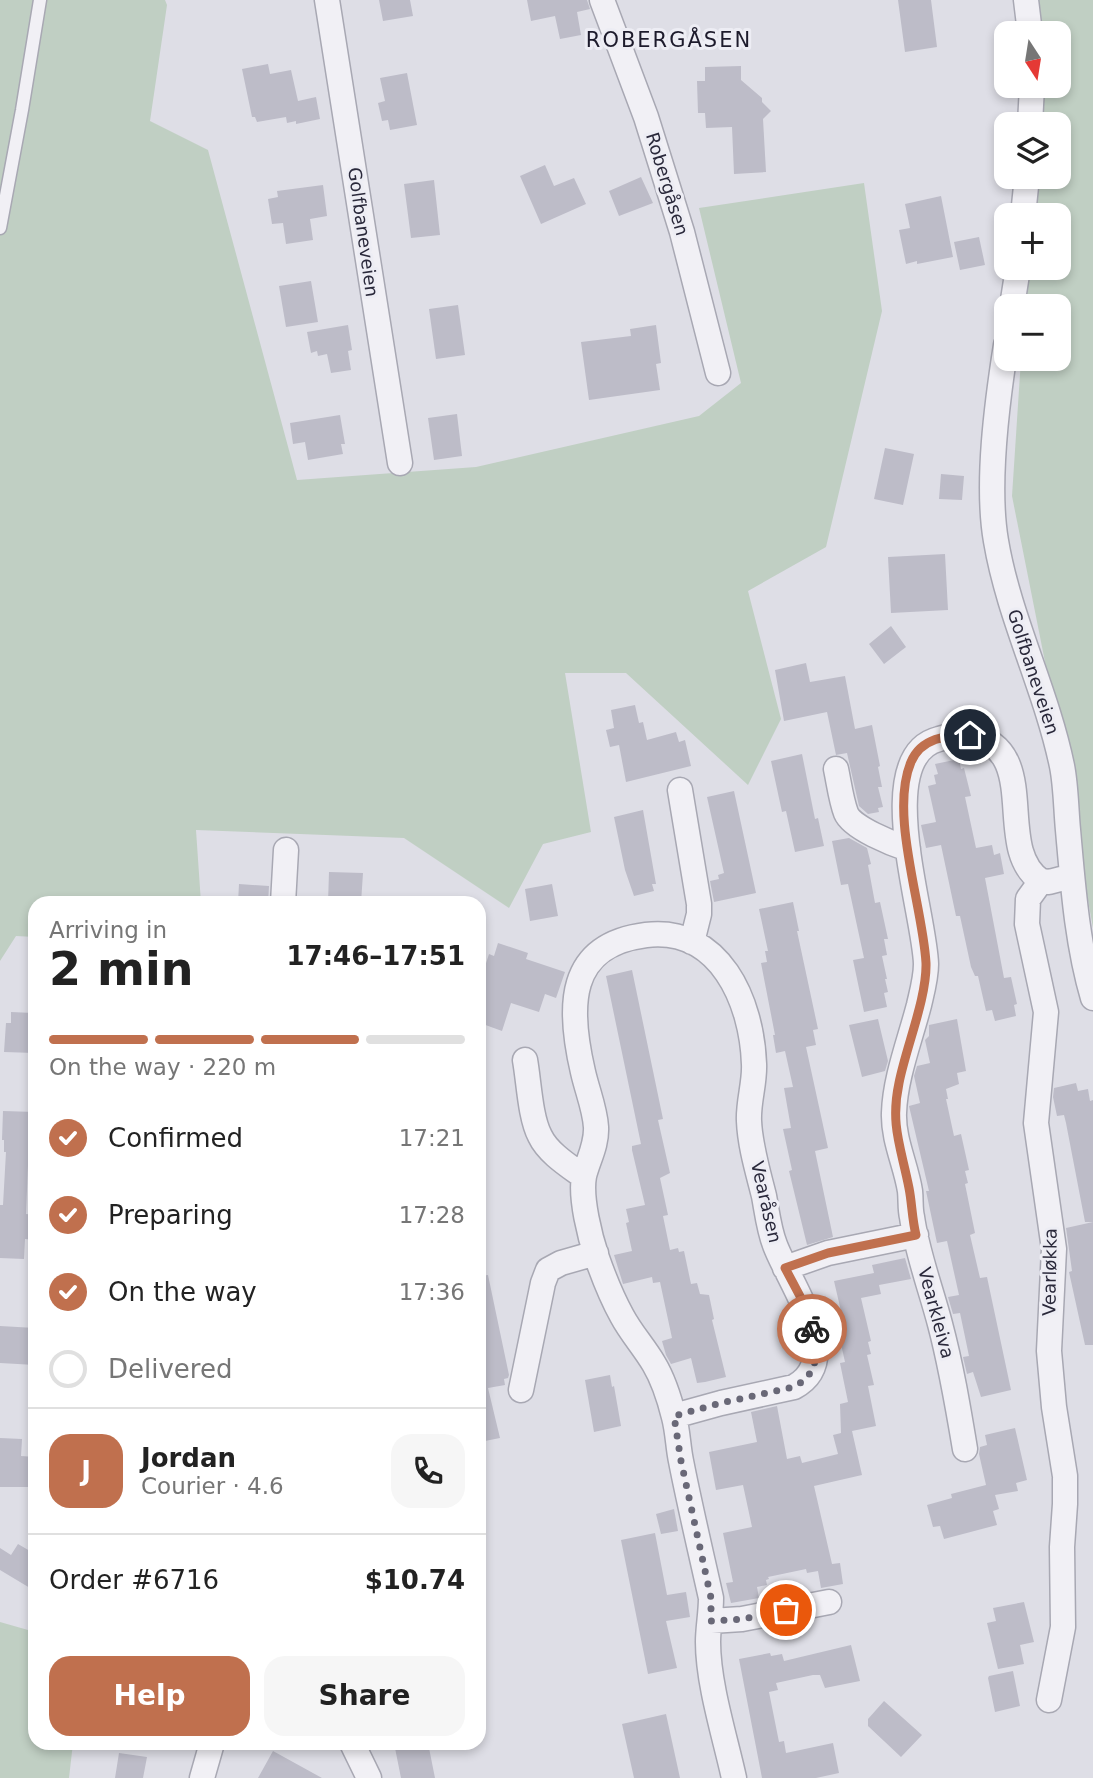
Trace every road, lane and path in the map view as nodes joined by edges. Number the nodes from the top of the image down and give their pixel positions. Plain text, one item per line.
1 (40, 0) edge
2 (327, 0) edge
3 (602, 0) edge
4 (1026, 0) edge
5 (1029, 21) edge
6 (0, 228) edge
7 (1003, 371) edge
8 (718, 373) dead end
9 (400, 463) dead end
10 (836, 769) dead end
11 (680, 790) dead end
12 (908, 849) junction
13 (286, 850) dead end
14 (1072, 876) junction
15 (1041, 880) junction
16 (284, 896) edge
17 (692, 942) junction
18 (1093, 998) edge
19 (525, 1060) dead end
20 (584, 1177) junction
21 (916, 1235) junction
22 (596, 1253) junction
23 (785, 1268) junction
24 (522, 1390) dead end
25 (674, 1416) junction
26 (965, 1448) dead end
27 (829, 1602) dead end
28 (711, 1621) junction
29 (1049, 1700) dead end
30 (210, 1750) edge
31 (355, 1750) edge
32 (202, 1778) edge
33 (369, 1778) edge
34 (734, 1778) edge

1 - 6 lane
2 - 9 street, Golfbaneveien
3 - 8 street, Robergåsen
4 - 5 street
7 - 14 street, Golfbaneveien
10 - 12 street
11 - 17 street
12 - 15 street, Vearkleiva
12 - 21 street, Vearkleiva
13 - 16 street
14 - 15 street
14 - 18 street, Golfbaneveien
15 - 29 street, Vearløkka
17 - 20 street, Vearåsen
17 - 23 street, Vearåsen
19 - 20 street
20 - 22 street, Vearåsen
21 - 23 street
21 - 26 street, Vearkleiva
22 - 24 street
22 - 25 street, Vearåsen
23 - 25 street, Vearåsen
25 - 28 street, Vearåsen
27 - 28 street
28 - 34 street, Vearåsen
30 - 32 street
31 - 33 street

